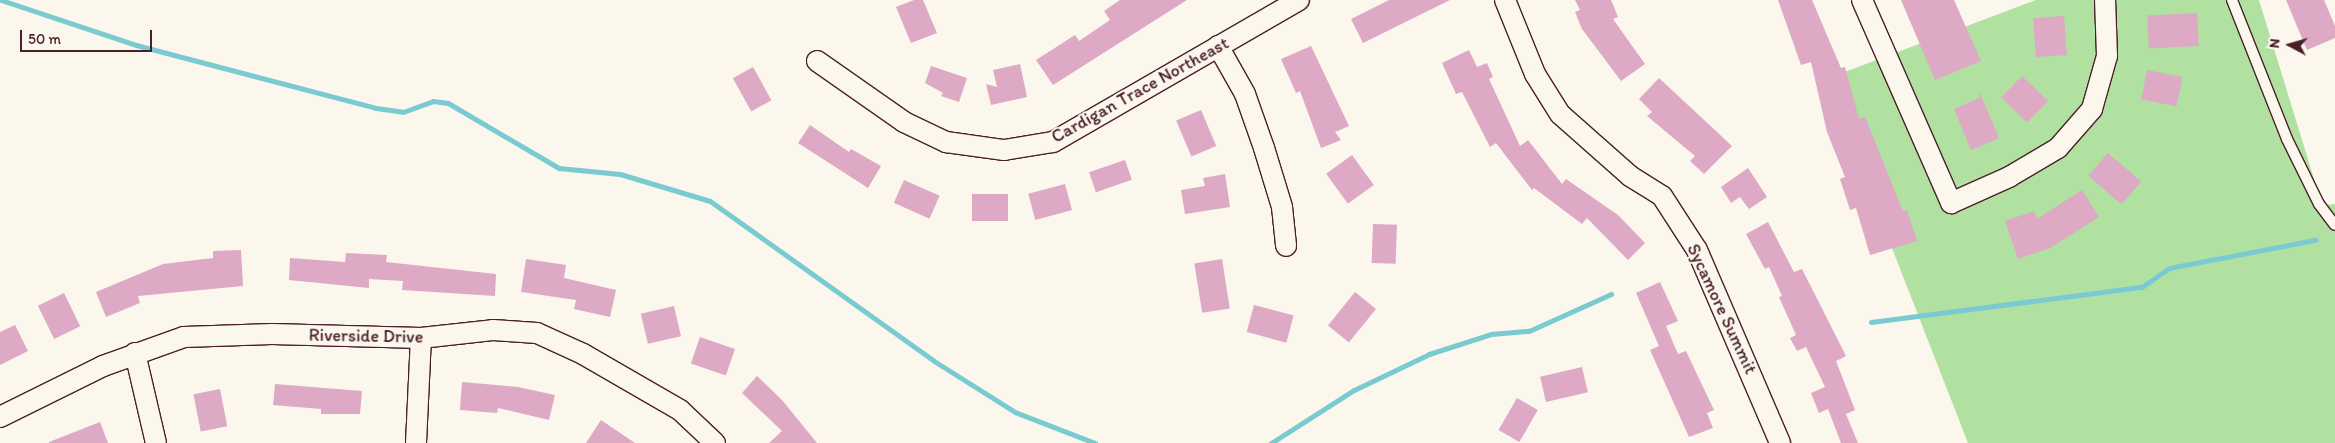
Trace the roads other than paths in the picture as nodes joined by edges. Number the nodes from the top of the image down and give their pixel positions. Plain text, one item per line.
1 (1299, 0) edge
2 (1505, 0) edge
3 (1862, 0) edge
4 (2105, 0) edge
5 (2232, 0) edge
6 (1218, 46) junction
7 (817, 60) dead end
8 (2335, 225) edge
9 (1286, 246) dead end
10 (421, 338) junction
11 (135, 353) junction
12 (0, 417) edge
13 (156, 443) edge
14 (416, 443) edge
15 (715, 443) edge
16 (1780, 443) edge

1 - 6 street, Cardigan Trace Northeast
2 - 16 street, Sycamore Summit
3 - 4 street
5 - 8 lane
6 - 7 street, Cardigan Trace Northeast
6 - 9 street
10 - 11 street, Riverside Drive
10 - 14 street
10 - 15 street, Riverside Drive
11 - 12 street, Riverside Drive
11 - 13 street

